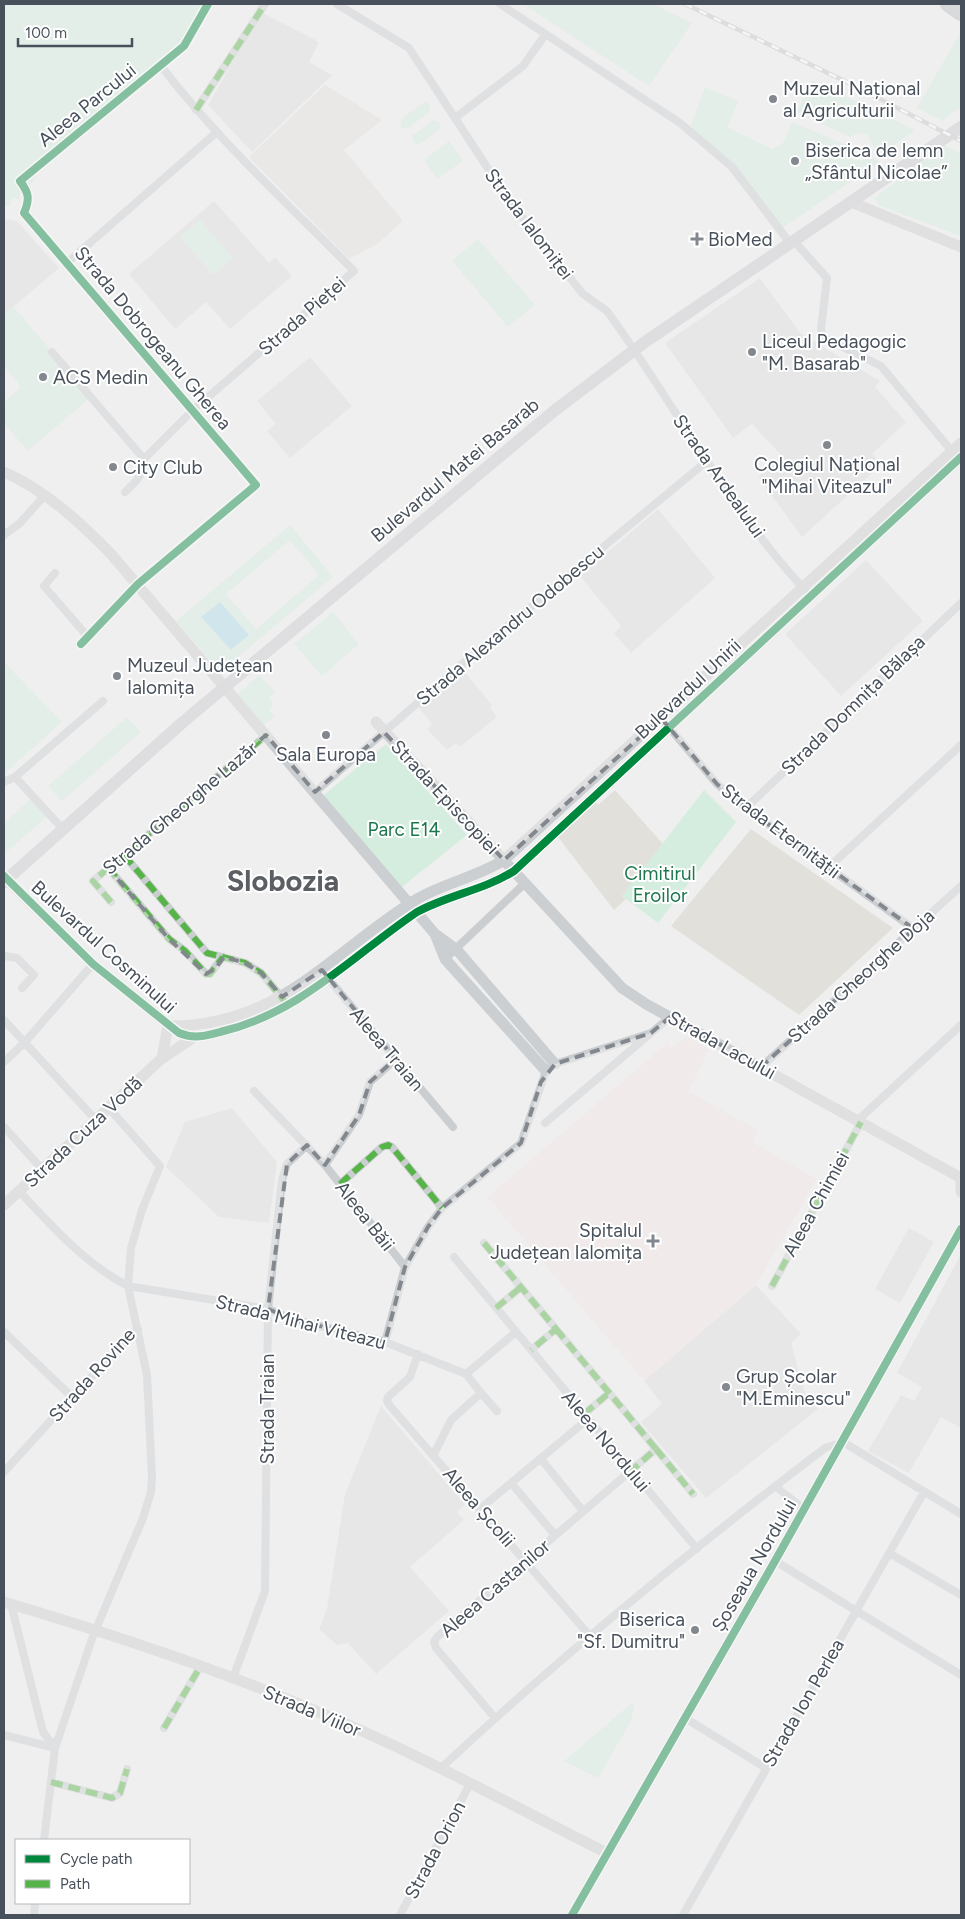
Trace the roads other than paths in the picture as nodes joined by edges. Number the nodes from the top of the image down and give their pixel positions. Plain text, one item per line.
1 (208, 4) edge
2 (265, 4) edge
3 (337, 4) edge
4 (500, 4) edge
5 (948, 4) edge
6 (952, 4) edge
7 (961, 6) edge
8 (961, 13) edge
9 (545, 34) junction
10 (160, 66) junction
11 (196, 110) junction
12 (455, 118) junction
13 (959, 129) edge
14 (217, 132) junction
15 (851, 202) junction
16 (24, 212) joint
17 (792, 242) junction
18 (961, 247) edge
19 (68, 262) junction
20 (634, 350) junction
21 (52, 352) dead end
22 (193, 410) junction
23 (961, 443) edge
24 (957, 456) edge
25 (144, 459) junction
26 (707, 461) junction
27 (4, 472) edge
28 (125, 492) dead end
29 (45, 495) junction
30 (4, 535) edge
31 (55, 572) dead end
32 (138, 584) junction
33 (808, 593) junction
34 (961, 603) edge
35 (88, 637) junction
36 (81, 644) dead end
37 (225, 687) junction
38 (103, 701) dead end
39 (660, 718) junction
40 (376, 722) dead end
41 (670, 728) junction
42 (384, 732) junction
43 (266, 735) junction
44 (961, 745) edge
45 (15, 777) junction
46 (4, 782) edge
47 (315, 792) junction
48 (746, 808) junction
49 (62, 828) junction
50 (124, 855) junction
51 (504, 860) junction
52 (829, 867) junction
53 (108, 868) junction
54 (514, 871) junction
55 (5, 879) edge
56 (525, 883) junction
57 (961, 886) edge
58 (111, 902) dead end
59 (414, 908) junction
60 (914, 929) junction
61 (435, 934) junction
62 (457, 950) junction
63 (4, 956) edge
64 (223, 957) junction
65 (445, 958) junction
66 (93, 964) junction
67 (325, 975) junction
68 (22, 988) dead end
69 (285, 1002) junction
70 (670, 1017) junction
71 (4, 1020) edge
72 (961, 1025) edge
73 (168, 1026) junction
74 (650, 1033) junction
75 (194, 1037) junction
76 (25, 1042) junction
77 (162, 1058) junction
78 (396, 1059) junction
79 (4, 1062) edge
80 (551, 1067) junction
81 (761, 1067) junction
82 (254, 1091) dead end
83 (108, 1107) junction
84 (95, 1119) junction
85 (860, 1121) junction
86 (545, 1123) dead end
87 (4, 1126) edge
88 (453, 1127) dead end
89 (307, 1146) junction
90 (324, 1165) junction
91 (42, 1169) junction
92 (961, 1178) edge
93 (340, 1184) junction
94 (20, 1191) junction
95 (961, 1192) edge
96 (4, 1206) edge
97 (442, 1208) junction
98 (961, 1229) edge
99 (484, 1243) dead end
100 (454, 1257) dead end
101 (405, 1267) junction
102 (128, 1286) junction
103 (772, 1286) dead end
104 (520, 1288) junction
105 (496, 1308) junction
106 (268, 1309) junction
107 (138, 1329) junction
108 (556, 1329) junction
109 (4, 1332) edge
110 (516, 1332) junction
111 (385, 1342) junction
112 (531, 1350) junction
113 (418, 1354) junction
114 (466, 1374) junction
115 (481, 1393) junction
116 (609, 1393) junction
117 (72, 1397) junction
118 (497, 1411) dead end
119 (586, 1417) junction
120 (843, 1442) junction
121 (656, 1449) junction
122 (434, 1454) junction
123 (541, 1459) junction
124 (631, 1471) junction
125 (4, 1472) edge
126 (512, 1484) junction
127 (775, 1486) junction
128 (924, 1492) junction
129 (693, 1494) dead end
130 (481, 1508) junction
131 (805, 1510) junction
132 (583, 1511) junction
133 (961, 1514) edge
134 (555, 1534) junction
135 (697, 1549) junction
136 (889, 1553) junction
137 (527, 1561) junction
138 (775, 1561) junction
139 (961, 1595) edge
140 (7, 1603) edge
141 (856, 1610) junction
142 (95, 1629) junction
143 (590, 1636) junction
144 (200, 1667) junction
145 (961, 1675) edge
146 (233, 1678) junction
147 (495, 1718) junction
148 (685, 1718) junction
149 (164, 1728) dead end
150 (4, 1735) edge
151 (55, 1748) junction
152 (766, 1768) junction
153 (127, 1769) dead end
154 (440, 1769) junction
155 (51, 1782) junction
156 (470, 1784) junction
157 (44, 1839) edge
158 (608, 1852) junction
159 (400, 1915) edge
160 (572, 1915) edge
161 (683, 1915) edge

1 - 10 street, Aleea Parcului
2 - 11 street
3 - 12 street, Strada Ialomiței
4 - 9 street
5 - 8 highway
6 - 7 highway
9 - 12 street
9 - 17 street
10 - 11 street
10 - 16 street, Aleea Parcului
11 - 14 street
12 - 20 street, Strada Ialomiței
13 - 15 main road, Bulevardul Matei Basarab
14 - 19 street
14 - 22 street, Strada Pieței
15 - 17 main road, Bulevardul Matei Basarab
15 - 18 street
16 - 19 street, Strada Dobrogeanu Gherea
17 - 20 main road, Bulevardul Matei Basarab
17 - 24 street
19 - 22 street, Strada Dobrogeanu Gherea
20 - 26 street, Strada Ardealului
20 - 37 main road, Bulevardul Matei Basarab
21 - 25 street
22 - 25 street
22 - 32 street, Strada Dobrogeanu Gherea
23 - 24 street, Bulevardul Unirii
24 - 33 street, Bulevardul Unirii
25 - 28 street
26 - 33 street, Strada Ardealului
26 - 42 street, Strada Alexandru Odobescu
27 - 29 street
29 - 30 street
29 - 32 street
31 - 35 street
32 - 35 street
32 - 37 street
33 - 39 street, Bulevardul Unirii
33 - 41 street, Bulevardul Unirii
34 - 48 street, Strada Domnița Bălașa
35 - 36 street
37 - 43 street
37 - 49 main road, Bulevardul Matei Basarab
38 - 45 street
39 - 41 street, Strada Eternității
39 - 51 street, Bulevardul Unirii
40 - 42 street, Strada Episcopiei
41 - 48 street, Strada Eternității
41 - 54 street, Bulevardul Unirii
42 - 47 street, Strada Alexandru Odobescu
42 - 51 street, Strada Episcopiei
43 - 47 street
43 - 50 street, Strada Gheorghe Lazăr
44 - 52 street
45 - 46 street
45 - 49 street
47 - 59 street
48 - 52 street, Strada Eternității
49 - 55 main road, Bulevardul Matei Basarab
50 - 53 street, Strada Gheorghe Lazăr
50 - 64 street
51 - 54 street, Strada Episcopiei
51 - 59 street, Bulevardul Unirii
52 - 60 street, Strada Eternității
53 - 58 street, Strada Gheorghe Lazăr
53 - 64 street
54 - 56 street, Strada Lacului
54 - 59 street, Bulevardul Unirii
55 - 66 street, Bulevardul Cosminului
56 - 62 street
56 - 70 street, Strada Lacului
57 - 60 street, Strada Gheorghe Doja
59 - 61 street
59 - 67 street, Bulevardul Cosminului
60 - 81 street, Strada Gheorghe Doja
61 - 62 street
61 - 65 street
62 - 65 street
62 - 80 street
63 - 68 street
64 - 69 street
65 - 80 street
66 - 73 street, Bulevardul Cosminului
66 - 76 street
67 - 69 street, Bulevardul Cosminului
67 - 78 street, Aleea Traian
69 - 73 street, Bulevardul Cosminului
69 - 75 street, Bulevardul Cosminului
70 - 74 street
70 - 81 street, Strada Lacului
71 - 76 street
72 - 85 street, Aleea Chimiei
73 - 75 street, Bulevardul Cosminului
73 - 77 street
74 - 80 street
74 - 86 street
75 - 77 street, Strada Cuza Vodă
76 - 79 street
76 - 84 street
77 - 83 street, Strada Cuza Vodă
78 - 88 street, Aleea Traian
78 - 90 street, Aleea Băii
80 - 97 street
81 - 85 street, Strada Lacului
82 - 89 street, Aleea Băii
83 - 84 street, Strada Cuza Vodă
83 - 102 street, Strada Rovine
84 - 91 street, Strada Cuza Vodă
85 - 92 street, Strada Lacului
85 - 103 street, Aleea Chimiei
87 - 91 street
89 - 90 street, Aleea Băii
89 - 106 street, Strada Traian
90 - 93 street, Aleea Băii
91 - 94 street, Strada Cuza Vodă
92 - 95 street
93 - 97 street
93 - 101 street, Aleea Băii
94 - 96 street, Strada Cuza Vodă
94 - 102 street, Strada Mihai Viteazu
97 - 101 street
98 - 120 street, Șoseaua Nordului
99 - 104 street
100 - 105 street, Aleea Nordului
101 - 111 street
102 - 106 street, Strada Mihai Viteazu
102 - 107 street, Strada Rovine
104 - 105 street
104 - 108 street
105 - 110 street, Aleea Nordului
106 - 111 street, Strada Mihai Viteazu
106 - 146 street, Strada Traian
107 - 117 street, Strada Rovine
107 - 142 street
108 - 112 street
108 - 116 street
109 - 117 street
110 - 112 street, Aleea Nordului
110 - 114 street
111 - 113 street, Strada Mihai Viteazu
112 - 119 street, Aleea Nordului
113 - 114 street, Strada Mihai Viteazu
113 - 122 street, Aleea Școlii
114 - 115 street
115 - 118 street
115 - 122 street
116 - 119 street
116 - 121 street
117 - 125 street, Strada Rovine
119 - 123 street
119 - 124 street, Aleea Nordului
120 - 127 street
120 - 128 street
120 - 131 street, Șoseaua Nordului
121 - 124 street, Aleea Castanilor
121 - 129 street
122 - 130 street, Aleea Școlii
123 - 126 street
123 - 132 street
124 - 132 street, Aleea Castanilor
124 - 135 street, Aleea Nordului
126 - 130 street
126 - 134 street
127 - 131 street
127 - 135 street
128 - 133 street
128 - 136 street, Strada Ion Perlea
130 - 137 street, Aleea Școlii
131 - 138 street, Șoseaua Nordului
132 - 134 street, Aleea Castanilor
134 - 137 street, Aleea Castanilor
135 - 143 street
136 - 139 street
136 - 141 street, Strada Ion Perlea
137 - 143 street, Aleea Școlii
137 - 147 street, Aleea Castanilor
138 - 141 street
138 - 148 street, Șoseaua Nordului
140 - 142 street, Strada Viilor
140 - 151 street
141 - 145 street
141 - 152 street, Strada Ion Perlea
142 - 144 street, Strada Viilor
142 - 151 street
143 - 147 street
144 - 146 street, Strada Viilor
144 - 149 street
146 - 154 street, Strada Viilor
147 - 154 street
148 - 152 street
148 - 158 street, Șoseaua Nordului
150 - 151 street
151 - 155 street
152 - 161 street, Strada Ion Perlea
153 - 155 street
154 - 156 street, Strada Viilor
155 - 157 street
156 - 158 street, Strada Viilor
156 - 159 street, Strada Orion
158 - 160 street, Șoseaua Nordului

